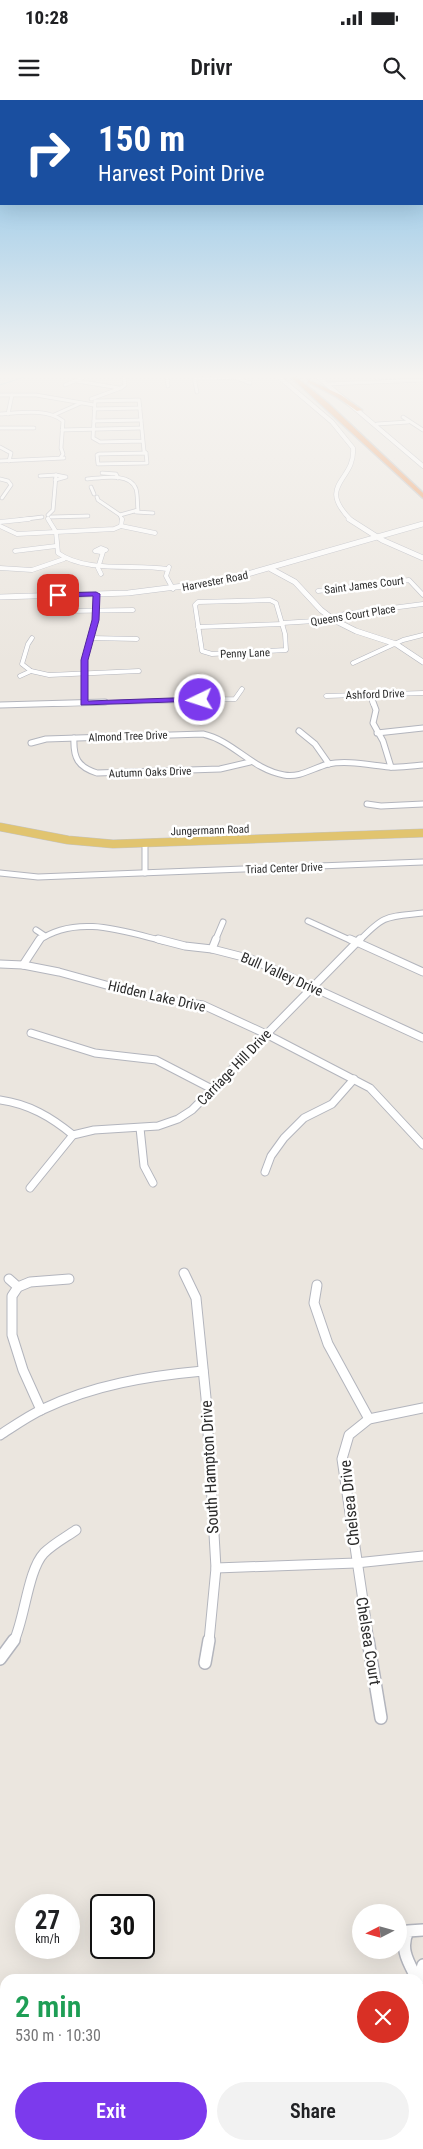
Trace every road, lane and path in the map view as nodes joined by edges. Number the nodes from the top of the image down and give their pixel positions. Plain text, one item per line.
1 (102, 473) edge
2 (110, 473) edge
3 (344, 473) edge
4 (398, 473) edge
5 (40, 476) dead end
6 (10, 478) dead end
7 (118, 478) junction
8 (87, 479) dead end
9 (103, 479) junction
10 (2, 480) edge
11 (91, 487) dead end
12 (423, 496) edge
13 (2, 498) dead end
14 (136, 512) junction
15 (153, 512) dead end
16 (88, 516) dead end
17 (120, 516) junction
18 (49, 517) junction
19 (0, 524) edge
20 (423, 524) edge
21 (121, 526) junction
22 (359, 526) junction
23 (56, 532) junction
24 (154, 533) dead end
25 (379, 537) junction
26 (359, 542) junction
27 (394, 544) junction
28 (14, 545) dead end
29 (56, 546) junction
30 (103, 552) dead end
31 (423, 558) edge
32 (64, 559) junction
33 (99, 564) junction
34 (0, 568) edge
35 (271, 569) junction
36 (101, 574) dead end
37 (173, 589) junction
38 (318, 591) dead end
39 (96, 594) junction
40 (423, 595) edge
41 (0, 597) edge
42 (423, 606) edge
43 (97, 610) junction
44 (133, 610) dead end
45 (69, 611) dead end
46 (332, 619) junction
47 (283, 624) junction
48 (198, 627) junction
49 (423, 635) edge
50 (32, 638) dead end
51 (91, 638) junction
52 (136, 639) dead end
53 (396, 644) junction
54 (423, 662) edge
55 (353, 663) dead end
56 (31, 671) junction
57 (138, 671) dead end
58 (84, 674) junction
59 (20, 676) dead end
60 (200, 686) dead end
61 (242, 689) dead end
62 (423, 693) edge
63 (370, 695) junction
64 (326, 696) dead end
65 (200, 700) junction
66 (84, 703) junction
67 (0, 706) edge
68 (423, 728) edge
69 (299, 732) dead end
70 (378, 733) junction
71 (74, 738) junction
72 (31, 743) dead end
73 (250, 762) junction
74 (330, 764) junction
75 (423, 766) edge
76 (391, 767) junction
77 (367, 804) dead end
78 (423, 804) edge
79 (0, 827) edge
80 (423, 833) edge
81 (145, 844) junction
82 (423, 862) edge
83 (0, 873) edge
84 (145, 873) junction
85 (423, 913) edge
86 (308, 921) dead end
87 (222, 922) dead end
88 (36, 930) dead end
89 (45, 936) junction
90 (356, 943) junction
91 (212, 949) junction
92 (0, 964) edge
93 (23, 965) junction
94 (423, 972) edge
95 (311, 988) junction
96 (31, 1033) dead end
97 (266, 1034) junction
98 (423, 1038) edge
99 (354, 1079) junction
100 (212, 1089) junction
101 (0, 1100) edge
102 (140, 1128) junction
103 (73, 1135) junction
104 (423, 1145) edge
105 (266, 1172) dead end
106 (153, 1183) dead end
107 (30, 1188) dead end
108 (184, 1273) dead end
109 (10, 1279) dead end
110 (69, 1279) dead end
111 (317, 1285) dead end
112 (18, 1286) junction
113 (203, 1371) junction
114 (423, 1408) edge
115 (41, 1410) junction
116 (369, 1419) junction
117 (0, 1435) edge
118 (76, 1530) dead end
119 (423, 1556) edge
120 (356, 1563) junction
121 (216, 1568) junction
122 (0, 1659) edge
123 (205, 1663) dead end
124 (381, 1718) dead end
125 (423, 1930) edge
126 (415, 1974) edge

1 - 9 street
2 - 7 street
3 - 22 main road
4 - 12 highway
5 - 18 street
6 - 10 street
7 - 9 street
7 - 14 street
8 - 9 street
10 - 13 street
11 - 17 street
14 - 15 street
14 - 17 street
16 - 18 street
17 - 21 street
18 - 19 street
18 - 23 street
19 - 23 street
20 - 25 main road, Harvester Road
21 - 23 street
21 - 24 street
22 - 25 main road
22 - 26 main road
23 - 29 street
25 - 26 main road, Harvester Road
25 - 27 main road
26 - 27 main road
26 - 35 main road, Harvester Road
27 - 31 main road
28 - 29 street
29 - 32 street
30 - 33 street
32 - 33 street
32 - 34 street
33 - 36 street
33 - 37 street
35 - 37 main road, Harvester Road
35 - 46 main road
37 - 39 main road, Harvester Road
38 - 40 street, Saint James Court
39 - 41 main road, Harvester Road
39 - 43 street
42 - 46 street, Queens Court Place
43 - 44 street
43 - 45 street
43 - 51 street
46 - 47 street, Queens Court Place
46 - 53 main road
47 - 48 street
47 - 48 street, Penny Lane
47 - 48 street, Penny Lane
49 - 53 street
50 - 56 street
51 - 52 street
51 - 58 street
53 - 54 main road
53 - 55 street
56 - 58 street
56 - 59 street
57 - 58 street
58 - 66 street
60 - 65 street
61 - 65 street
62 - 63 street, Ashford Drive
63 - 64 street, Ashford Drive
63 - 70 street
65 - 66 street
66 - 67 street
68 - 70 street
69 - 74 street
70 - 76 street
71 - 72 street, Almond Tree Drive
71 - 73 street, Almond Tree Drive
71 - 73 street, Autumn Oaks Drive
73 - 74 street, Almond Tree Drive
74 - 76 street, Almond Tree Drive
75 - 76 street, Almond Tree Drive
77 - 78 street
79 - 81 main road, Jungermann Road
80 - 81 main road, Jungermann Road
81 - 84 street
82 - 84 street, Triad Center Drive
83 - 84 street, Triad Center Drive
85 - 90 street, Carriage Hill Drive
86 - 90 street
87 - 91 street
88 - 89 street
89 - 91 street, Bull Valley Drive
89 - 93 street, Bull Valley Drive
90 - 94 street
90 - 95 street, Carriage Hill Drive
91 - 95 street, Bull Valley Drive
92 - 93 street, Hidden Lake Drive
93 - 97 street, Hidden Lake Drive
95 - 97 street, Carriage Hill Drive
95 - 98 street, Bull Valley Drive
96 - 100 street
97 - 99 street, Hidden Lake Drive
97 - 100 street, Carriage Hill Drive
99 - 104 street, Hidden Lake Drive
99 - 105 street
100 - 102 street, Carriage Hill Drive
101 - 103 street
102 - 103 street, Carriage Hill Drive
102 - 106 street
103 - 107 street
108 - 113 street, South Hampton Drive
109 - 112 street
110 - 112 street
111 - 116 street
112 - 115 street
113 - 115 street
113 - 121 street, South Hampton Drive
114 - 116 street, Chelsea Drive
115 - 117 street
116 - 120 street, Chelsea Drive
118 - 122 street
119 - 120 street
120 - 121 street
120 - 124 street, Chelsea Court
121 - 123 street, South Hampton Drive
125 - 126 street

